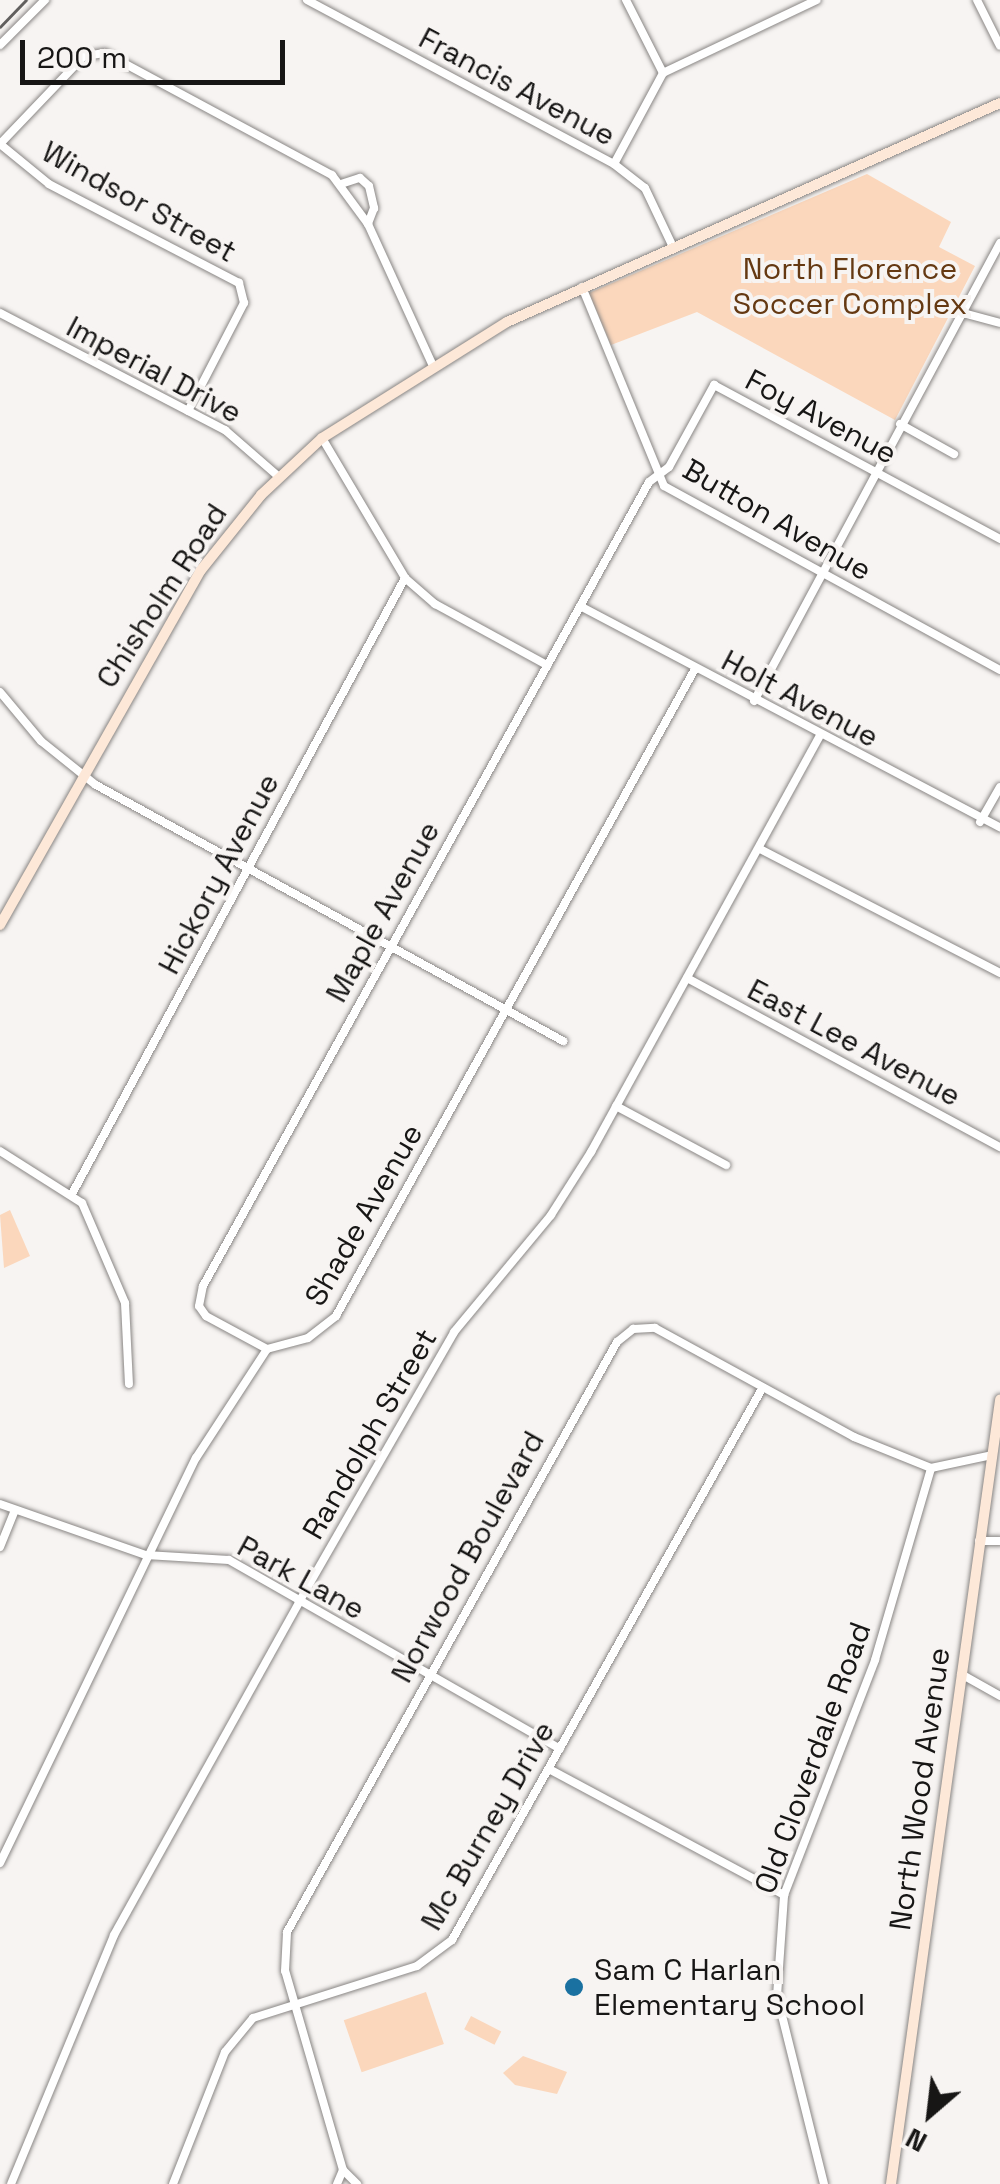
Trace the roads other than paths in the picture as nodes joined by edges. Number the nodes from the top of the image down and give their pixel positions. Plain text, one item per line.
1 (45, 0) edge
2 (306, 0) edge
3 (626, 0) edge
4 (817, 0) edge
5 (976, 0) edge
6 (0, 45) edge
7 (1000, 46) edge
8 (663, 73) junction
9 (1000, 103) edge
10 (0, 144) edge
11 (614, 164) junction
12 (341, 184) junction
13 (368, 224) junction
14 (1000, 243) edge
15 (673, 247) junction
16 (582, 288) junction
17 (959, 312) junction
18 (4, 316) edge
19 (1000, 323) edge
20 (0, 326) edge
21 (433, 366) junction
22 (188, 410) junction
23 (900, 424) junction
24 (322, 438) junction
25 (954, 454) dead end
26 (875, 470) junction
27 (659, 475) junction
28 (279, 477) junction
29 (1000, 539) edge
30 (820, 572) junction
31 (406, 578) junction
32 (580, 606) junction
33 (547, 665) junction
34 (695, 669) junction
35 (1000, 670) edge
36 (0, 692) edge
37 (754, 701) junction
38 (820, 736) junction
39 (82, 774) junction
40 (1000, 787) edge
41 (980, 822) junction
42 (1000, 827) edge
43 (760, 848) junction
44 (246, 869) junction
45 (0, 924) edge
46 (388, 947) junction
47 (1000, 973) edge
48 (686, 978) junction
49 (506, 1010) junction
50 (564, 1041) dead end
51 (616, 1106) junction
52 (1000, 1147) edge
53 (0, 1151) edge
54 (726, 1165) dead end
55 (73, 1192) junction
56 (267, 1349) junction
57 (129, 1384) dead end
58 (763, 1386) junction
59 (1000, 1400) edge
60 (992, 1455) junction
61 (932, 1468) junction
62 (0, 1504) edge
63 (15, 1510) junction
64 (979, 1541) junction
65 (1000, 1542) edge
66 (0, 1547) edge
67 (146, 1554) junction
68 (299, 1602) junction
69 (428, 1674) junction
70 (961, 1674) junction
71 (1000, 1696) edge
72 (560, 1748) junction
73 (549, 1768) junction
74 (0, 1863) edge
75 (784, 1894) junction
76 (294, 2001) junction
77 (343, 2170) junction
78 (10, 2184) edge
79 (173, 2184) edge
80 (337, 2184) edge
81 (357, 2184) edge
82 (824, 2184) edge
83 (891, 2184) edge

1 - 6 street
2 - 11 street, Francis Avenue
3 - 8 street
4 - 8 street
5 - 7 street
8 - 11 street
9 - 15 main road, Chisholm Road
10 - 12 street
10 - 22 street, Windsor Street
11 - 15 street, Francis Avenue
12 - 13 street
12 - 13 street
13 - 21 street
14 - 17 street
15 - 16 main road, Chisholm Road
16 - 21 main road, Chisholm Road
16 - 27 street, Button Avenue
17 - 19 street
17 - 23 street
18 - 20 street
18 - 22 street, Imperial Drive
21 - 24 main road, Chisholm Road
22 - 28 street, Imperial Drive
23 - 25 street
23 - 26 street
24 - 28 main road, Chisholm Road
24 - 31 street
26 - 27 street, Foy Avenue
26 - 29 street, Foy Avenue
26 - 30 street
27 - 30 street, Button Avenue
27 - 32 street, Maple Avenue
28 - 39 main road, Chisholm Road
30 - 35 street, Button Avenue
30 - 37 street
31 - 33 street
31 - 44 street, Hickory Avenue
32 - 33 street, Maple Avenue
32 - 34 street, Holt Avenue
33 - 46 street, Maple Avenue
34 - 37 street, Holt Avenue
34 - 49 street, Shade Avenue
36 - 39 street
37 - 38 street, Holt Avenue
38 - 41 street, Holt Avenue
38 - 43 street, Randolph Street
39 - 44 street
39 - 45 main road, Chisholm Road
40 - 41 street
41 - 42 street, Holt Avenue
43 - 47 street
43 - 48 street, Randolph Street
44 - 46 street
44 - 55 street, Hickory Avenue
46 - 49 street
46 - 56 street, Maple Avenue
48 - 51 street, Randolph Street
48 - 52 street, East Lee Avenue
49 - 50 street
49 - 56 street, Shade Avenue
51 - 54 street
51 - 68 street, Randolph Street
53 - 55 street
55 - 57 street
56 - 67 street
58 - 61 street, Norwood Boulevard
58 - 69 street, Norwood Boulevard
58 - 72 street, Mc Burney Drive
59 - 60 main road, North Wood Avenue
60 - 61 street
60 - 64 main road, North Wood Avenue
61 - 75 street, Old Cloverdale Road
62 - 63 street, Park Lane
63 - 66 street
63 - 67 street, Park Lane
64 - 65 street
64 - 70 main road, North Wood Avenue
67 - 68 street, Park Lane
67 - 74 street
68 - 69 street, Park Lane
68 - 78 street, Randolph Street
69 - 72 street, Park Lane
69 - 76 street, Norwood Boulevard
70 - 71 street
70 - 83 main road, North Wood Avenue
72 - 73 street, Mc Burney Drive
73 - 75 street
73 - 76 street, Mc Burney Drive
75 - 82 street, Old Cloverdale Road
76 - 77 street, Norwood Boulevard
76 - 79 street, Mc Burney Drive
77 - 80 street
77 - 81 street

